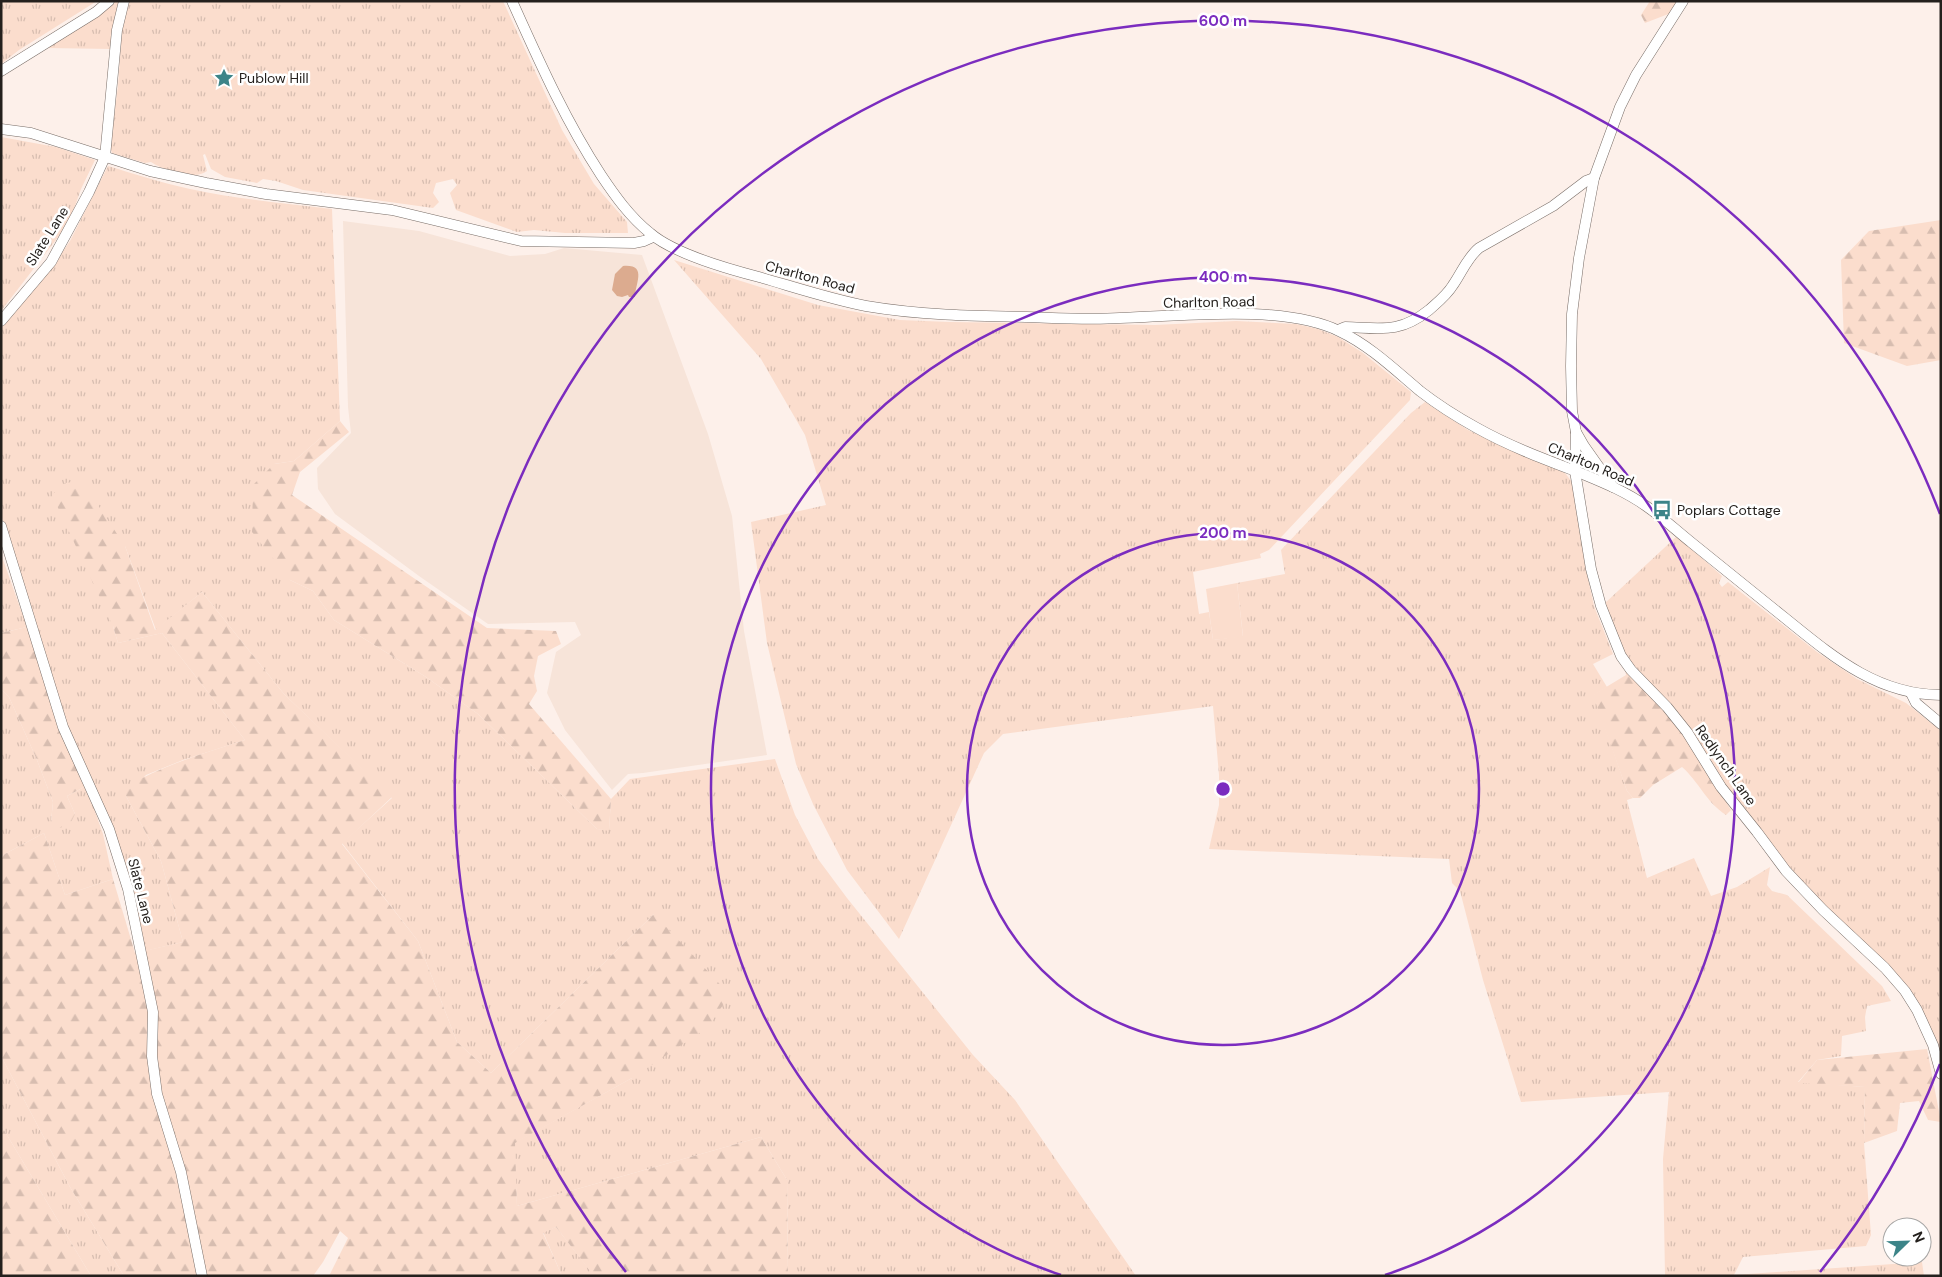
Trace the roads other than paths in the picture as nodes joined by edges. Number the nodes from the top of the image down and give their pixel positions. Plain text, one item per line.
1 (109, 1) edge
2 (124, 1) edge
3 (512, 1) edge
4 (1683, 1) edge
5 (1, 71) edge
6 (1, 129) edge
7 (105, 157) junction
8 (1594, 178) junction
9 (653, 237) junction
10 (1, 321) edge
11 (1370, 328) junction
12 (1338, 330) junction
13 (1357, 341) junction
14 (1576, 432) junction
15 (1574, 471) junction
16 (1614, 487) junction
17 (1, 526) edge
18 (1910, 693) junction
19 (1941, 695) edge
20 (1941, 724) edge
21 (1941, 1074) edge
22 (202, 1276) edge

1 - 5 street
2 - 7 street, Slate Lane
3 - 9 street, Charlton Road
4 - 8 street
6 - 7 street
7 - 9 street
7 - 10 street, Slate Lane
8 - 11 street
8 - 14 street
9 - 12 street, Charlton Road
11 - 12 street
11 - 13 street
12 - 13 street, Charlton Road
13 - 15 street, Charlton Road
14 - 15 street, Redlynch Lane
14 - 16 street
15 - 16 street, Charlton Road
15 - 21 street, Redlynch Lane
16 - 18 street, Charlton Road
17 - 22 street, Slate Lane
18 - 19 street, Charlton Road
18 - 20 street

